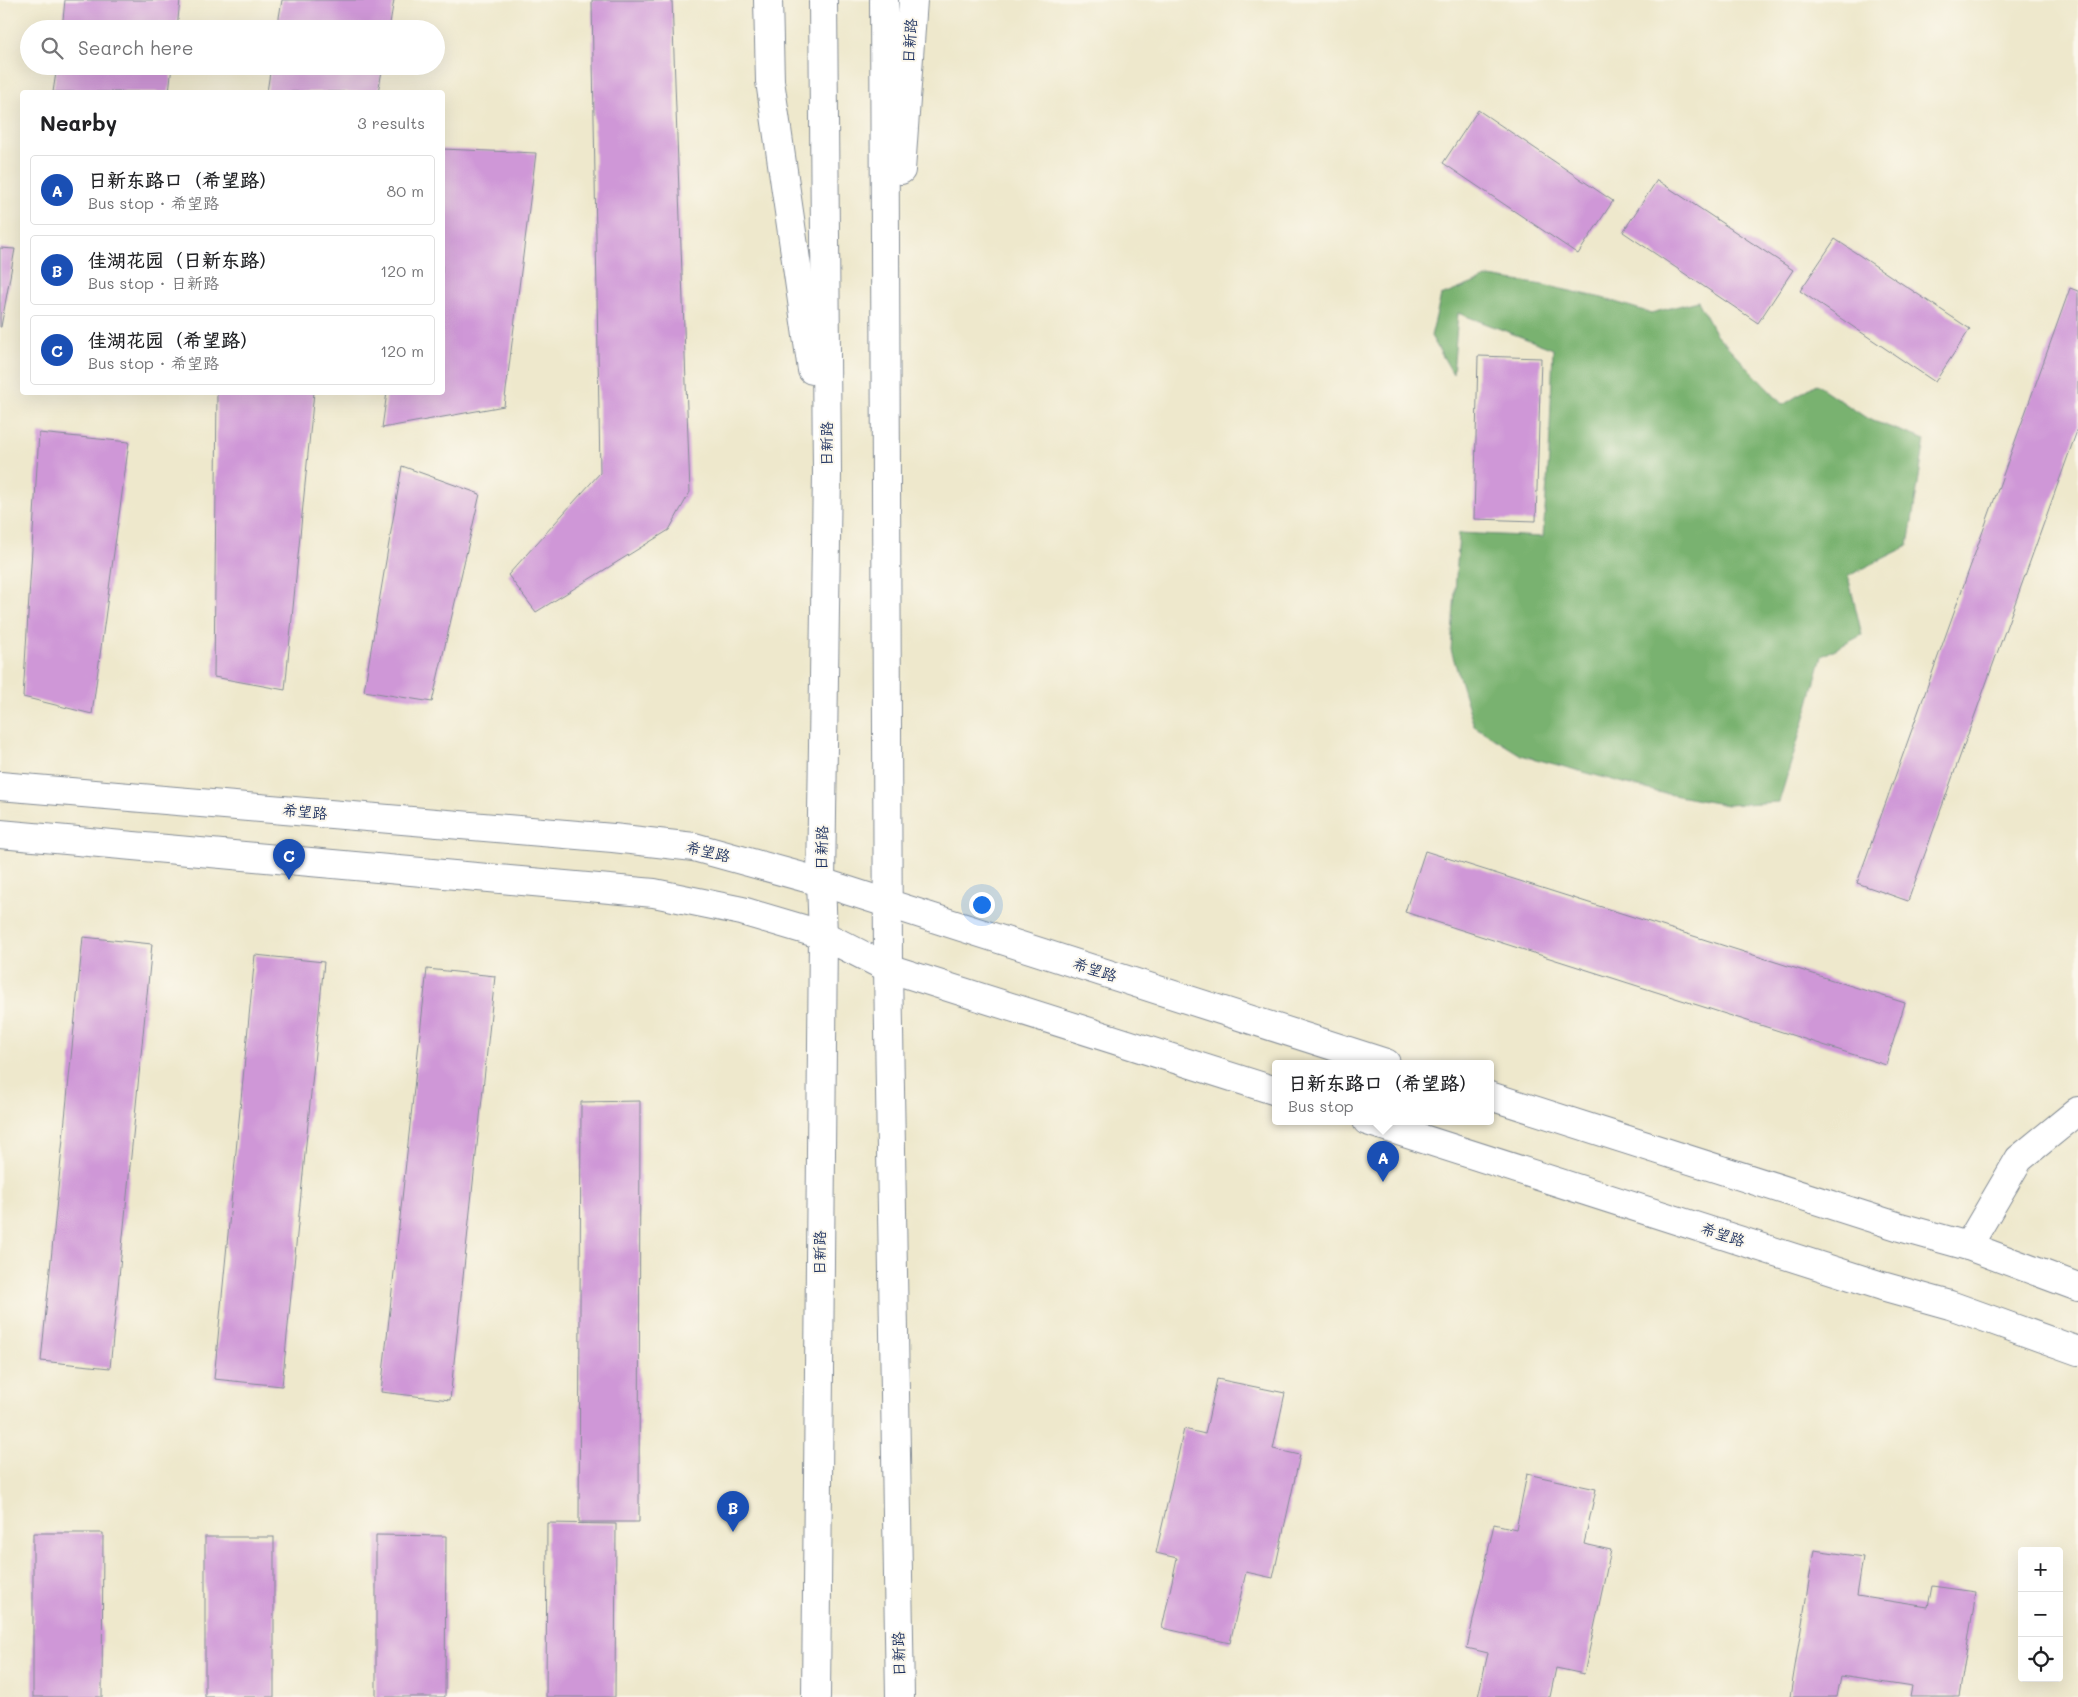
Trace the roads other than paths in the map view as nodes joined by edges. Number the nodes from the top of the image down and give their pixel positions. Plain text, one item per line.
1 (768, 0) edge
2 (824, 0) edge
3 (884, 0) edge
4 (913, 0) edge
5 (886, 411) junction
6 (827, 472) junction
7 (0, 786) edge
8 (0, 834) edge
9 (822, 882) junction
10 (888, 904) junction
11 (823, 935) junction
12 (888, 968) junction
13 (1377, 1060) edge
14 (1272, 1090) edge
15 (1494, 1097) edge
16 (2078, 1111) edge
17 (1379, 1125) edge
18 (1968, 1246) junction
19 (2078, 1287) edge
20 (2078, 1351) edge
21 (816, 1697) edge
22 (900, 1697) edge

1 - 6 main road
2 - 6 main road, 日新路
3 - 5 main road, 日新路
4 - 5 main road, 日新路
5 - 10 main road, 日新路
6 - 9 main road, 日新路
7 - 9 main road, 希望路
8 - 11 main road
9 - 10 main road, 希望路
9 - 11 main road, 日新路
10 - 12 main road, 日新路
10 - 13 main road, 希望路
11 - 12 main road
11 - 21 main road, 日新路
12 - 14 main road
12 - 22 main road, 日新路
15 - 18 main road
16 - 18 main road
17 - 20 main road, 希望路
18 - 19 main road

